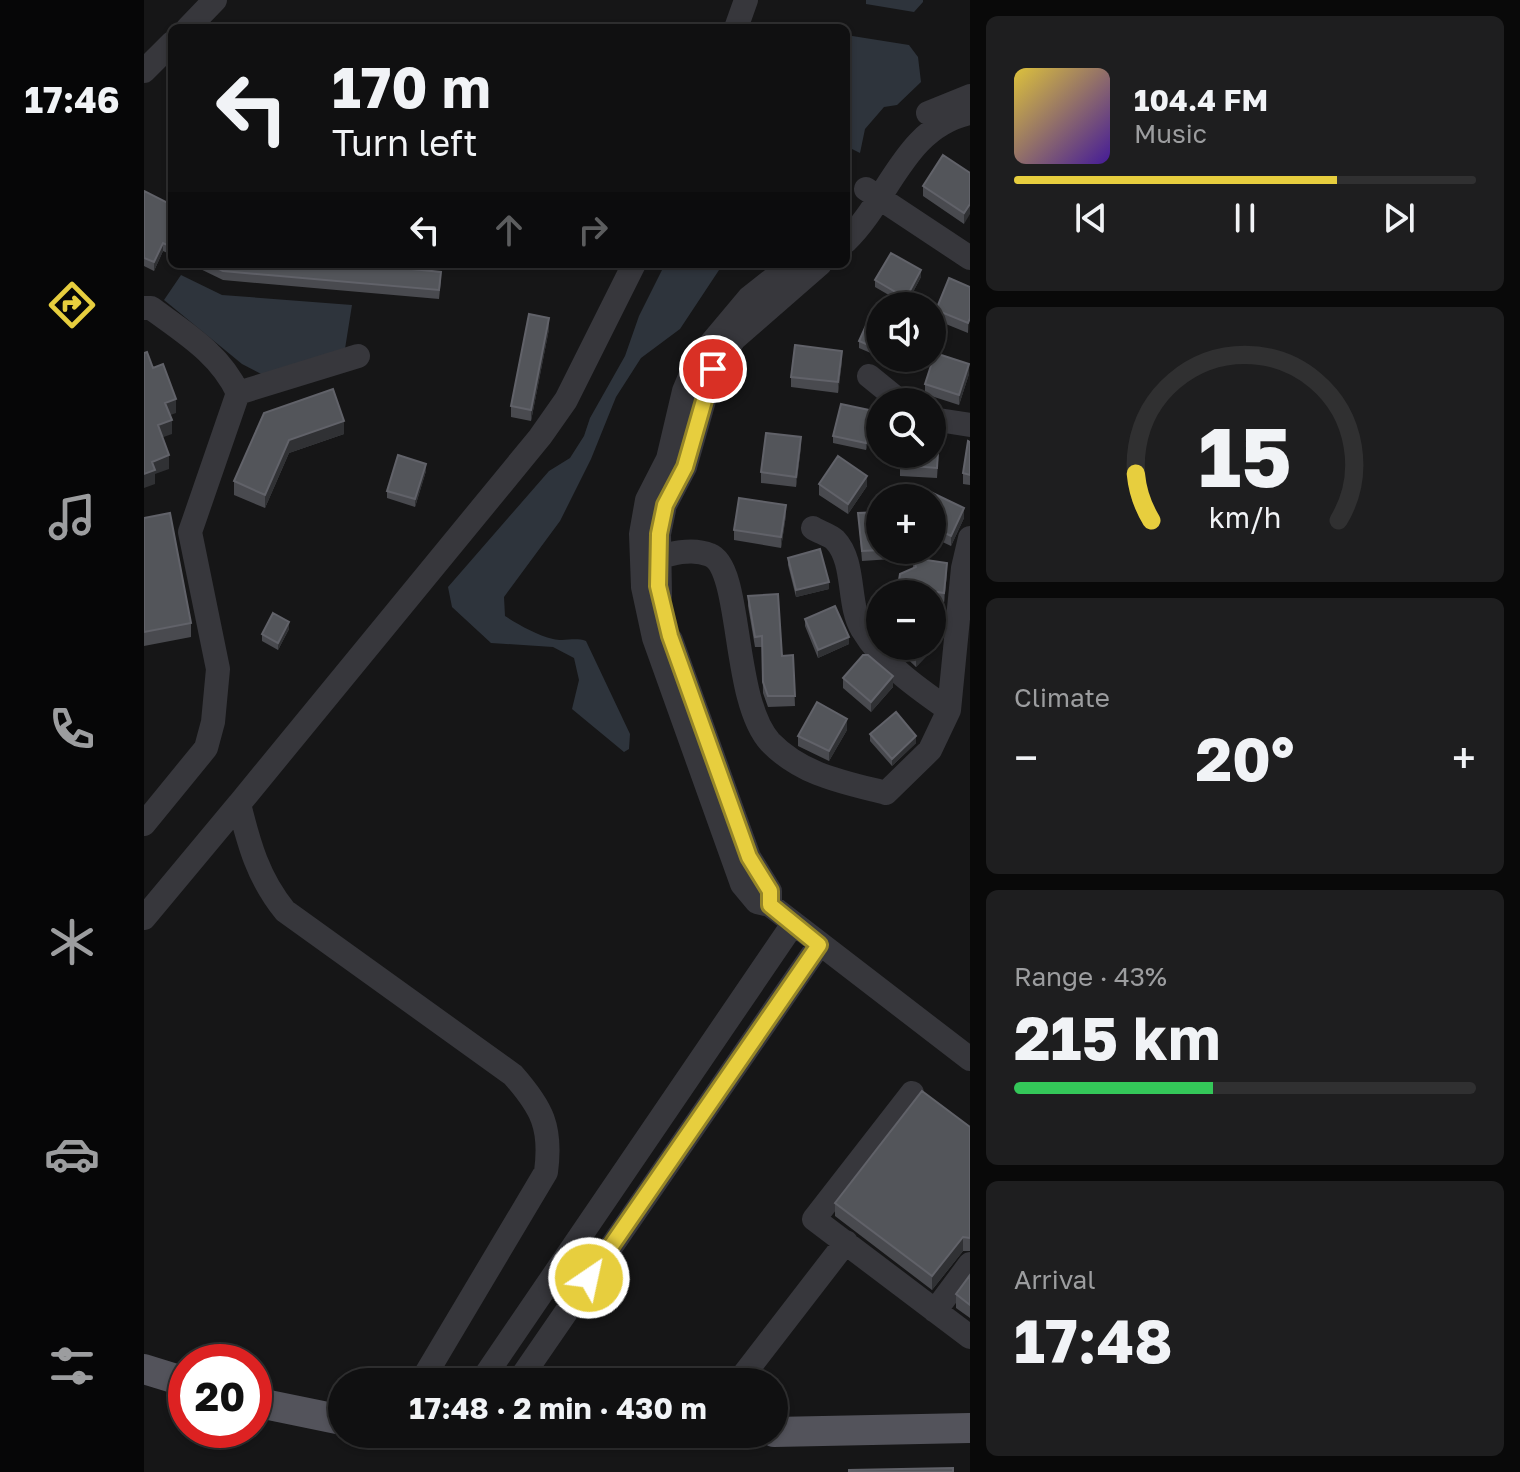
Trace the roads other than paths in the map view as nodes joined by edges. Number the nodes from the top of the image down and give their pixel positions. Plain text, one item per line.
1 (215, 0) edge
2 (746, 0) edge
3 (192, 24) edge
4 (737, 24) edge
5 (168, 47) edge
6 (144, 71) edge
7 (970, 96) edge
8 (970, 113) edge
9 (872, 194) junction
10 (850, 213) edge
11 (850, 237) edge
12 (970, 258) edge
13 (632, 268) edge
14 (787, 268) edge
15 (815, 268) edge
16 (144, 308) edge
17 (358, 356) dead end
18 (869, 376) dead end
19 (884, 388) edge
20 (238, 393) junction
21 (946, 421) edge
22 (970, 425) edge
23 (813, 528) dead end
24 (970, 538) edge
25 (650, 560) junction
26 (949, 710) junction
27 (239, 804) junction
28 (144, 824) edge
29 (144, 918) edge
30 (793, 924) junction
31 (819, 945) junction
32 (758, 974) junction
33 (785, 992) junction
34 (970, 1059) edge
35 (912, 1093) dead end
36 (846, 1242) junction
37 (970, 1264) edge
38 (935, 1311) junction
39 (970, 1337) edge
40 (429, 1368) edge
41 (491, 1368) edge
42 (528, 1368) edge
43 (749, 1368) edge
44 (144, 1369) edge
45 (168, 1376) edge
46 (272, 1406) edge
47 (328, 1417) edge
48 (970, 1428) edge
49 (788, 1432) edge

1 - 3 street
2 - 4 street
5 - 6 street
7 - 9 street
8 - 9 street
9 - 10 street
9 - 11 street
9 - 12 street
13 - 27 street
14 - 25 street
15 - 25 street
16 - 20 street
17 - 20 street
18 - 19 street
20 - 28 street
21 - 22 street
23 - 26 street
24 - 26 street
25 - 26 street
25 - 30 street
27 - 29 street
27 - 40 street
30 - 31 street
30 - 32 street
31 - 33 street
31 - 34 street
32 - 33 street
32 - 41 street
33 - 42 street
35 - 36 street
36 - 38 street
36 - 43 street
37 - 38 street
38 - 39 street
44 - 45 main road
46 - 47 main road
48 - 49 main road

